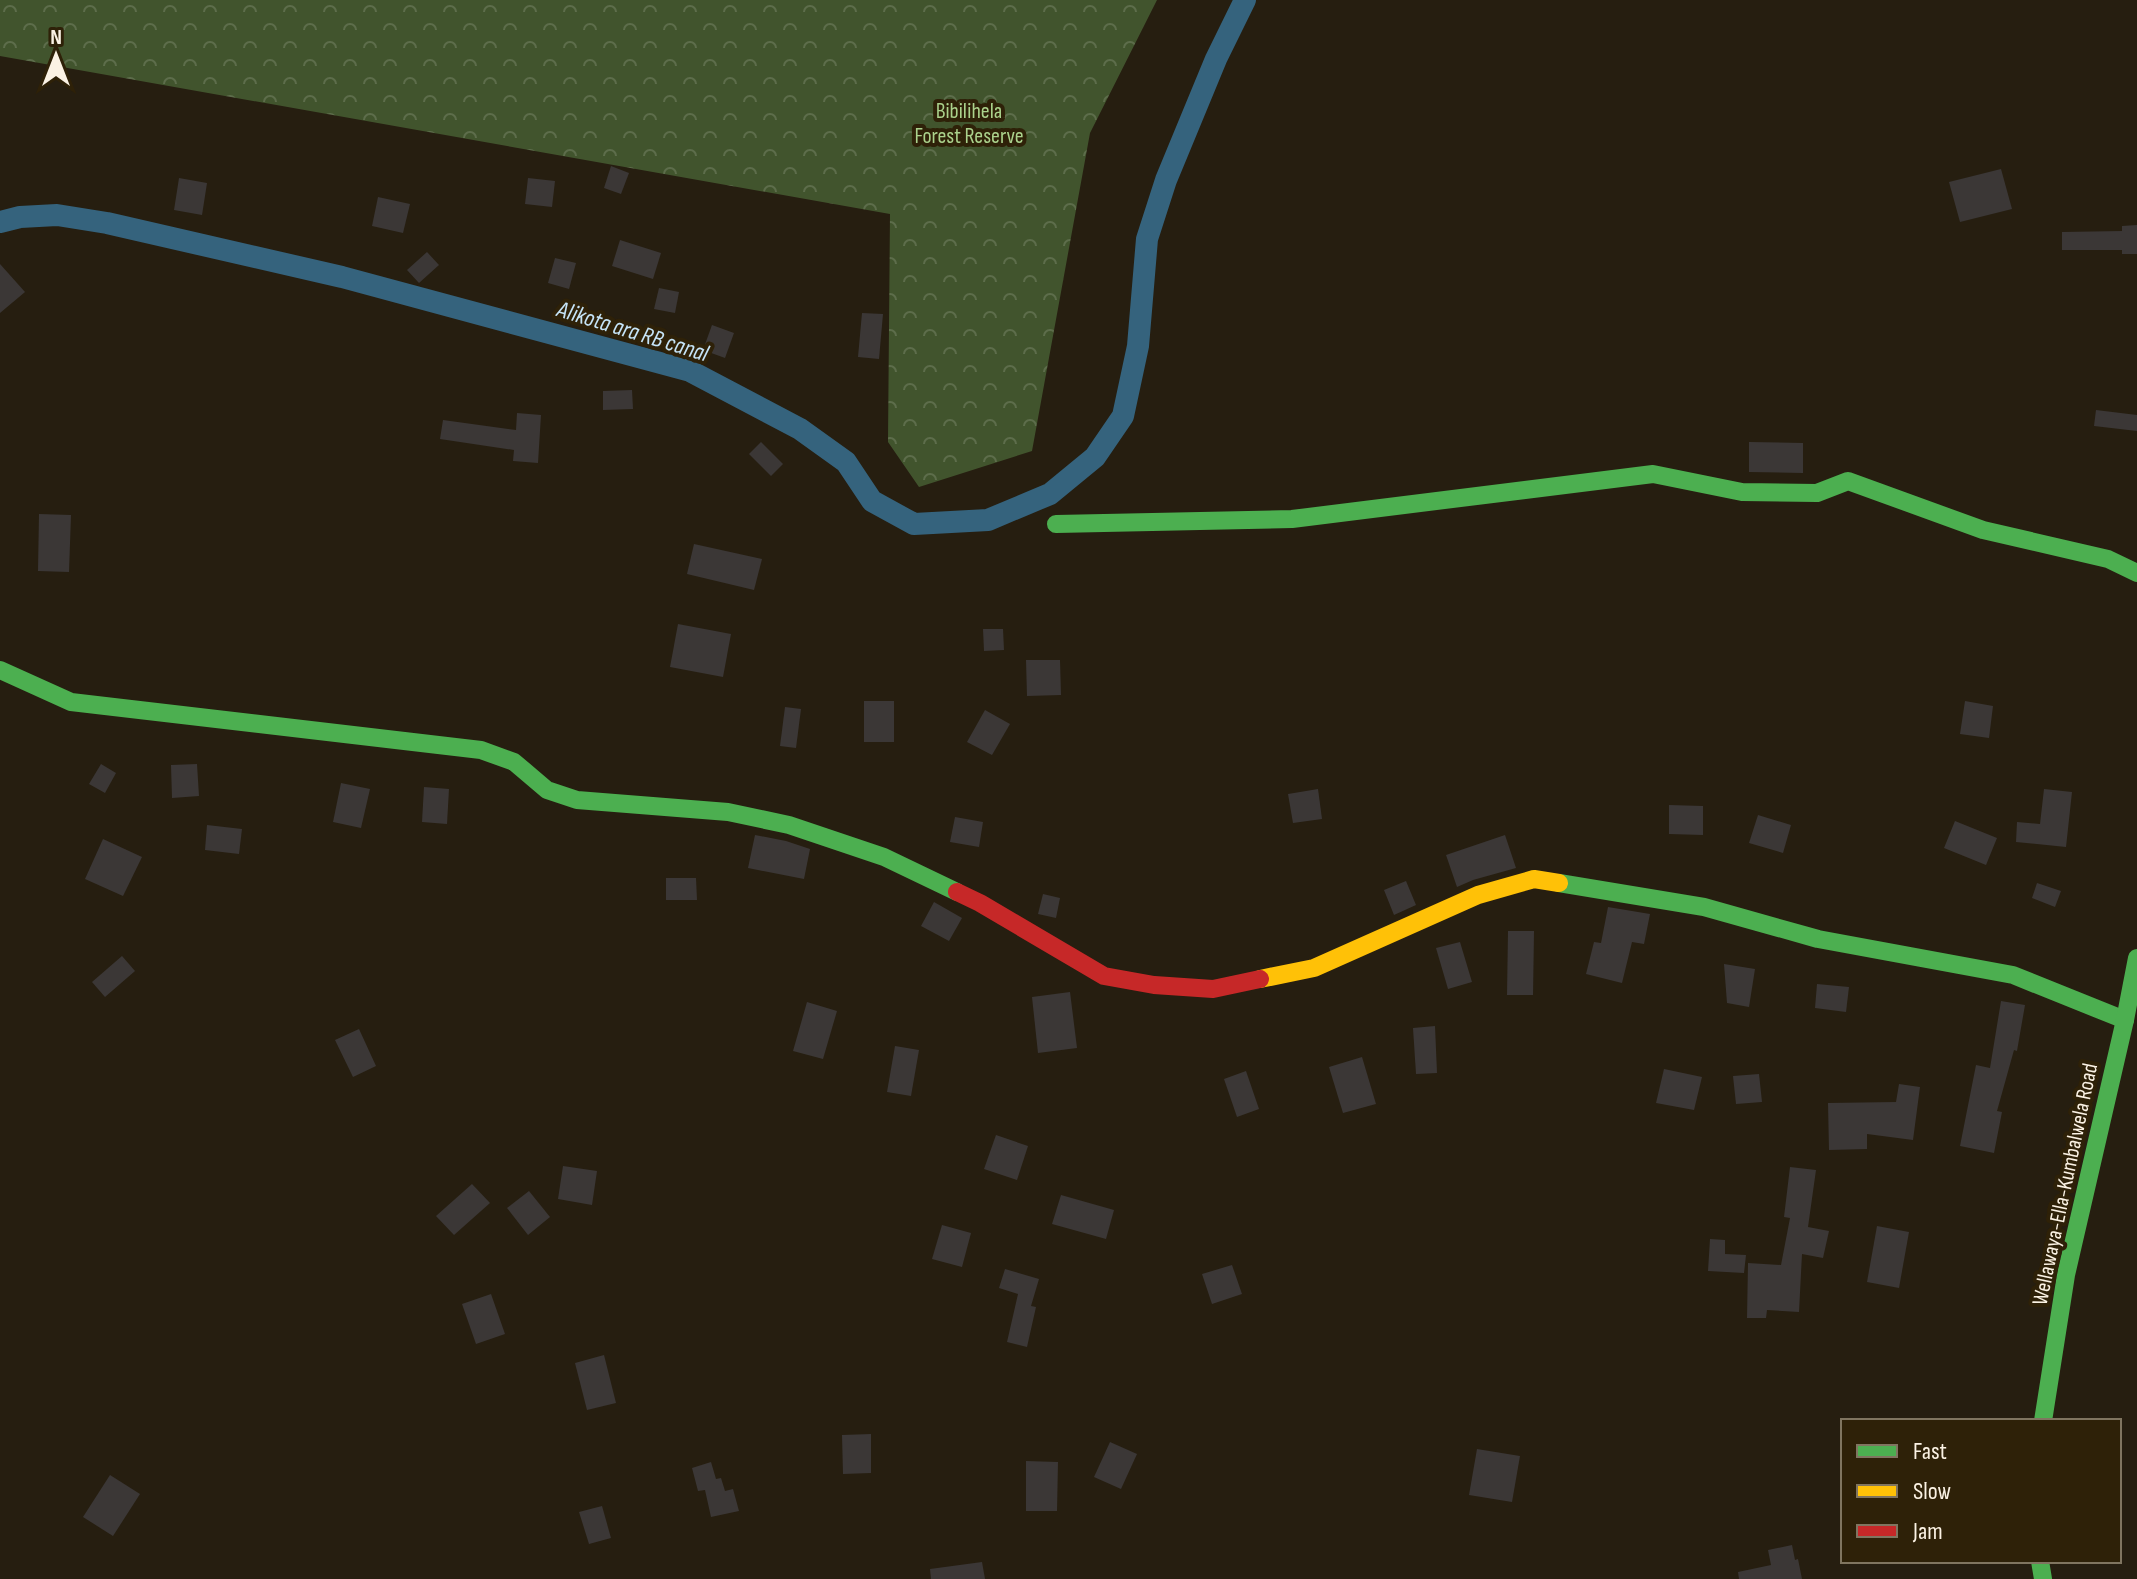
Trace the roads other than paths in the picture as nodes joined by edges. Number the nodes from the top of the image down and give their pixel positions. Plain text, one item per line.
1 (1056, 524) dead end
2 (2137, 573) edge
3 (0, 670) edge
4 (2137, 958) edge
5 (2125, 1020) junction
6 (2043, 1419) edge

1 - 2 main road
3 - 5 main road
4 - 5 main road, Wellawaya-Ella-Kumbalwela Road
5 - 6 main road, Wellawaya-Ella-Kumbalwela Road

